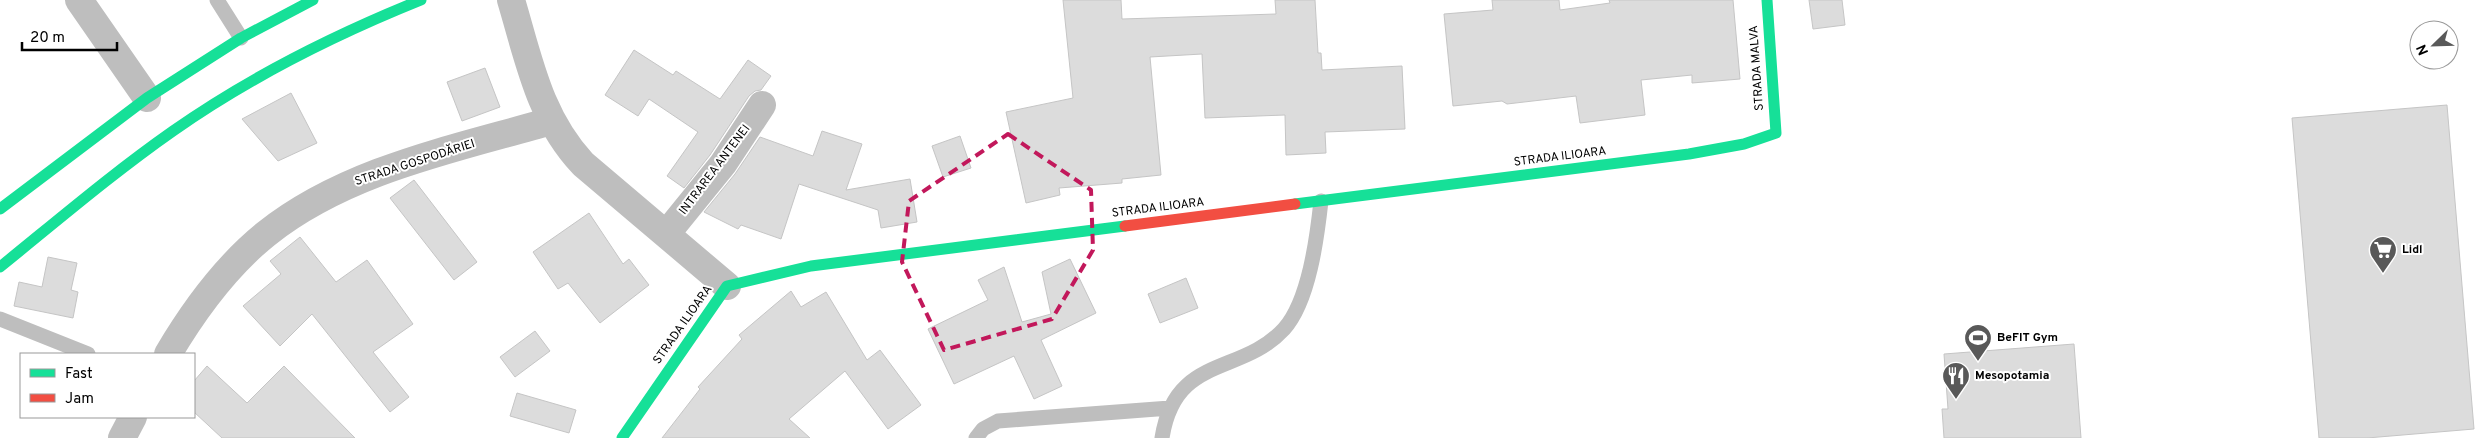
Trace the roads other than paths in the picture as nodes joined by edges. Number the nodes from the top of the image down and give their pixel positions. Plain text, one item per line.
1 (79, 0) edge
2 (217, 0) edge
3 (313, 0) edge
4 (421, 0) edge
5 (511, 0) edge
6 (1767, 0) edge
7 (241, 38) junction
8 (147, 98) junction
9 (762, 106) dead end
10 (551, 122) junction
11 (1776, 134) joint
12 (1321, 201) junction
13 (0, 209) edge
14 (667, 233) junction
15 (0, 267) edge
16 (728, 286) junction
17 (0, 319) edge
18 (85, 353) edge
19 (169, 353) edge
20 (1170, 408) junction
21 (132, 418) edge
22 (122, 438) edge
23 (622, 438) edge
24 (976, 438) edge
25 (1162, 438) edge

1 - 8 street
2 - 7 lane
3 - 7 street
4 - 15 street
5 - 10 street
6 - 11 street, STRADA MALVA
7 - 8 street
8 - 13 street
9 - 14 street, INTRAREA ANTENEI
10 - 14 street
10 - 19 street, STRADA GOSPODĂRIEI
11 - 12 street, STRADA ILIOARA
12 - 16 street, STRADA ILIOARA
12 - 20 lane
14 - 16 street
16 - 23 street, STRADA ILIOARA
17 - 18 lane
20 - 24 lane
20 - 25 lane
21 - 22 street

